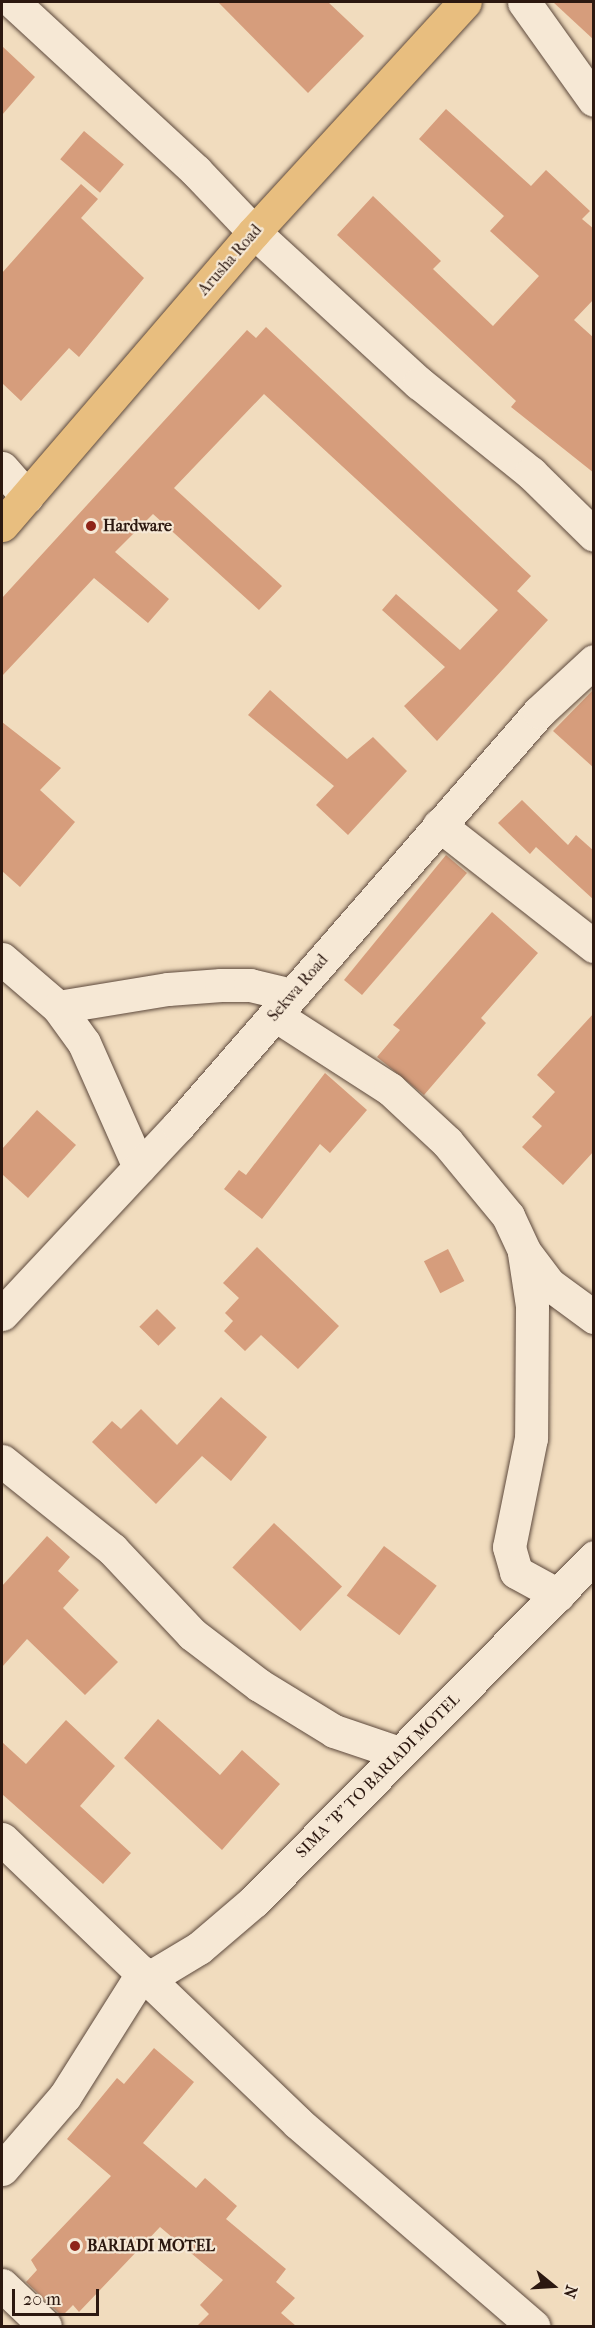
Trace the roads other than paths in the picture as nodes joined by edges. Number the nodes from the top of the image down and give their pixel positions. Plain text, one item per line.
1 (13, 2) edge
2 (465, 2) edge
3 (524, 2) edge
4 (594, 100) edge
5 (254, 232) junction
6 (2, 468) edge
7 (27, 497) junction
8 (2, 525) edge
9 (594, 535) edge
10 (594, 662) edge
11 (439, 825) junction
12 (594, 946) edge
13 (2, 959) edge
14 (284, 1005) junction
15 (58, 1007) junction
16 (139, 1167) junction
17 (524, 1251) junction
18 (2, 1314) edge
19 (594, 1317) edge
20 (2, 1461) edge
21 (594, 1557) edge
22 (558, 1595) junction
23 (399, 1754) junction
24 (2, 1839) edge
25 (146, 1975) junction
26 (2, 2169) edge
27 (2, 2285) edge
28 (45, 2326) edge
29 (533, 2326) edge

1 - 5 street
2 - 5 main road, Arusha Road
3 - 4 street
5 - 7 main road, Arusha Road
5 - 9 street
6 - 7 street
7 - 8 main road, Arusha Road
10 - 11 street, Sekwa Road
11 - 12 street
11 - 14 street, Sekwa Road
13 - 15 street
14 - 15 street
14 - 16 street, Sekwa Road
14 - 17 street
15 - 16 street
16 - 18 street, Sekwa Road
17 - 19 street
17 - 22 street
20 - 23 street
21 - 22 street, SIMA "B" TO BARIADI MOTEL
22 - 23 street, SIMA "B" TO BARIADI MOTEL
23 - 25 street, SIMA "B" TO BARIADI MOTEL
24 - 25 street
25 - 26 street
25 - 29 street
27 - 28 street

